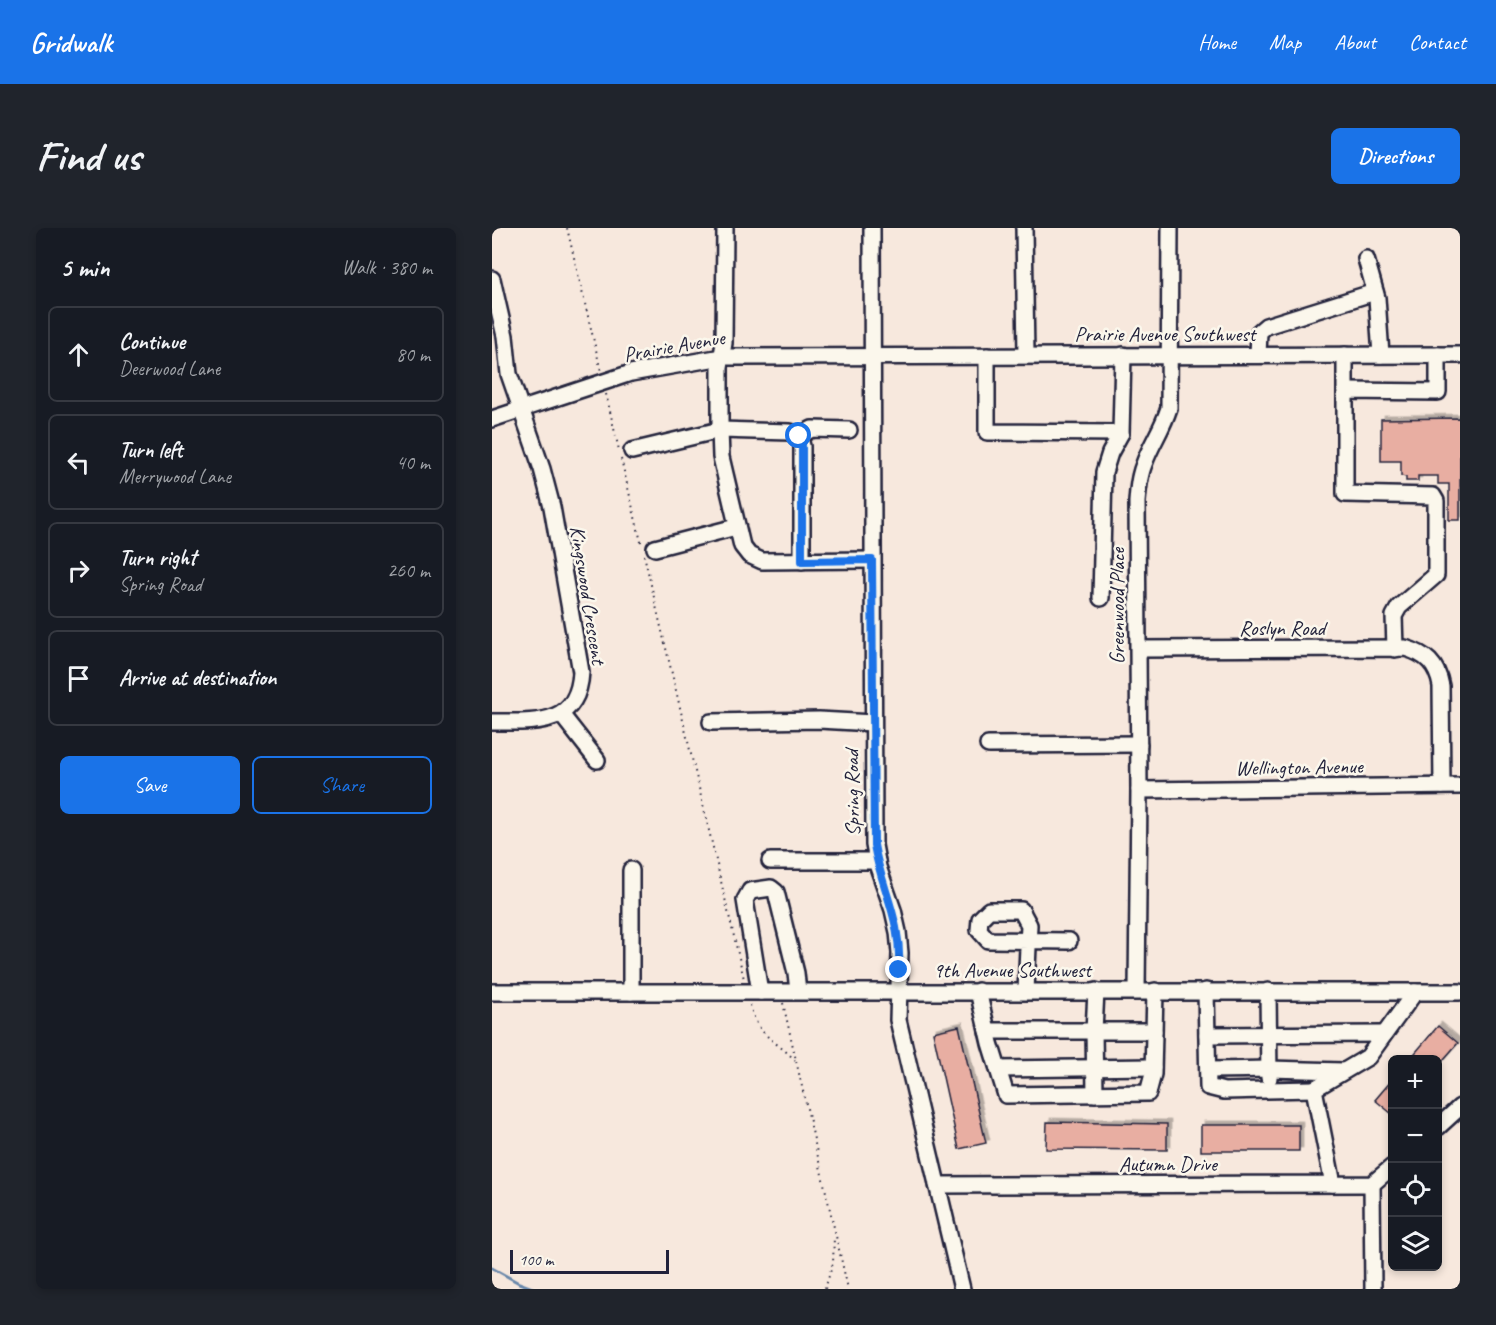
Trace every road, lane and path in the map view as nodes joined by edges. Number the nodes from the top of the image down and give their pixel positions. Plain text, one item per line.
1 (567, 228) edge
2 (725, 228) edge
3 (872, 228) edge
4 (1024, 228) edge
5 (1170, 228) edge
6 (1366, 259) dead end
7 (492, 279) edge
8 (1375, 292) junction
9 (1026, 355) junction
10 (1123, 355) junction
11 (1345, 355) junction
12 (1381, 355) junction
13 (1438, 355) junction
14 (1460, 355) edge
15 (987, 356) junction
16 (1170, 356) junction
17 (1258, 356) junction
18 (722, 357) junction
19 (871, 357) junction
20 (603, 381) junction
21 (1345, 392) junction
22 (521, 410) junction
23 (492, 419) edge
24 (720, 430) junction
25 (849, 430) dead end
26 (1121, 434) junction
27 (799, 436) junction
28 (632, 451) dead end
29 (736, 527) junction
30 (655, 548) dead end
31 (872, 560) junction
32 (802, 561) junction
33 (1101, 598) dead end
34 (1139, 649) junction
35 (1395, 649) junction
36 (561, 714) junction
37 (492, 722) edge
38 (711, 722) dead end
39 (873, 723) junction
40 (1139, 744) junction
41 (988, 745) dead end
42 (597, 760) dead end
43 (1442, 786) junction
44 (1460, 786) edge
45 (1139, 790) junction
46 (770, 861) dead end
47 (877, 861) junction
48 (631, 870) dead end
49 (1069, 941) dead end
50 (781, 991) junction
51 (798, 991) junction
52 (898, 991) junction
53 (978, 991) junction
54 (1026, 991) junction
55 (1096, 991) junction
56 (1137, 991) junction
57 (1155, 991) junction
58 (1206, 991) junction
59 (1268, 991) junction
60 (492, 992) edge
61 (631, 992) junction
62 (754, 992) junction
63 (1415, 992) junction
64 (1460, 992) edge
65 (987, 1031) junction
66 (1094, 1031) junction
67 (1154, 1031) junction
68 (1384, 1034) junction
69 (1207, 1035) junction
70 (1268, 1035) junction
71 (795, 1060) junction
72 (1154, 1067) junction
73 (1094, 1068) junction
74 (998, 1069) junction
75 (1269, 1069) junction
76 (1208, 1070) junction
77 (1343, 1071) junction
78 (1314, 1089) junction
79 (1269, 1090) junction
80 (1095, 1094) junction
81 (1460, 1107) edge
82 (1442, 1123) edge
83 (1388, 1170) edge
84 (1333, 1184) junction
85 (1372, 1184) junction
86 (937, 1185) junction
87 (834, 1231) junction
88 (825, 1289) edge
89 (848, 1289) edge
90 (962, 1289) edge
91 (1373, 1289) edge

1 - 20 path
2 - 18 street
3 - 19 street, Spring Road
4 - 9 street
5 - 16 street, Greenwood Place
6 - 8 street
7 - 22 street, Kingswood Crescent
8 - 12 street
8 - 17 street
9 - 10 street, Prairie Avenue Southwest
9 - 15 street, Prairie Avenue Southwest
10 - 16 street, Prairie Avenue Southwest
10 - 26 street
11 - 12 street, Prairie Avenue Southwest
11 - 17 street, Prairie Avenue Southwest
11 - 21 street
12 - 13 street, Prairie Avenue Southwest
13 - 14 street, Prairie Avenue Southwest
13 - 21 street
15 - 19 street, Prairie Avenue Southwest
15 - 26 street
16 - 17 street, Prairie Avenue Southwest
16 - 34 street, Greenwood Place
18 - 19 street, Prairie Avenue
18 - 20 street, Prairie Avenue
18 - 24 street
19 - 31 street, Spring Road
20 - 22 street, Prairie Avenue
20 - 62 path
21 - 35 street
22 - 23 street, Prairie Avenue
22 - 36 street, Kingswood Crescent
24 - 27 street
24 - 28 street
24 - 29 street
25 - 27 street
26 - 33 street
27 - 32 street
29 - 30 street
29 - 32 street
31 - 32 street
31 - 39 street, Spring Road
34 - 35 street, Roslyn Road
34 - 40 street, Greenwood Place
35 - 43 street, Roslyn Road
36 - 37 street
36 - 42 street
38 - 39 street
39 - 47 street, Spring Road
40 - 41 street
40 - 45 street, Greenwood Place
43 - 44 street, Wellington Avenue
43 - 45 street, Wellington Avenue
45 - 56 street, Greenwood Place
46 - 47 street
47 - 52 street, Spring Road
48 - 61 street
49 - 54 street
50 - 51 street, 9th Avenue Southwest
50 - 62 street, 9th Avenue Southwest
50 - 71 path
51 - 52 street, 9th Avenue Southwest
51 - 62 street
52 - 53 street, 9th Avenue Southwest
52 - 86 street, Spring Road
53 - 54 street, 9th Avenue Southwest
53 - 65 street
54 - 55 street, 9th Avenue Southwest
55 - 56 street, 9th Avenue Southwest
55 - 66 street
56 - 57 street, 9th Avenue Southwest
57 - 58 street, 9th Avenue Southwest
57 - 67 street
58 - 59 street, 9th Avenue Southwest
58 - 69 street
59 - 63 street, 9th Avenue Southwest
59 - 70 street
60 - 61 street, 9th Avenue Southwest
61 - 62 street, 9th Avenue Southwest
62 - 71 path
63 - 64 street, 9th Avenue Southwest
63 - 68 street
65 - 66 street
65 - 74 street
66 - 67 street
66 - 73 street
67 - 72 street
68 - 70 street
68 - 77 street
69 - 70 street
69 - 76 street
70 - 75 street
71 - 87 path
72 - 73 street
72 - 80 street
73 - 74 street
73 - 80 street
74 - 80 street
75 - 76 street
75 - 77 street
75 - 79 street
76 - 79 street
77 - 78 street
78 - 79 street
78 - 84 street
81 - 82 street
83 - 85 street
84 - 85 street, Autumn Drive
84 - 86 street, Autumn Drive
85 - 91 street
86 - 90 street, Spring Road
87 - 88 path
87 - 89 path

